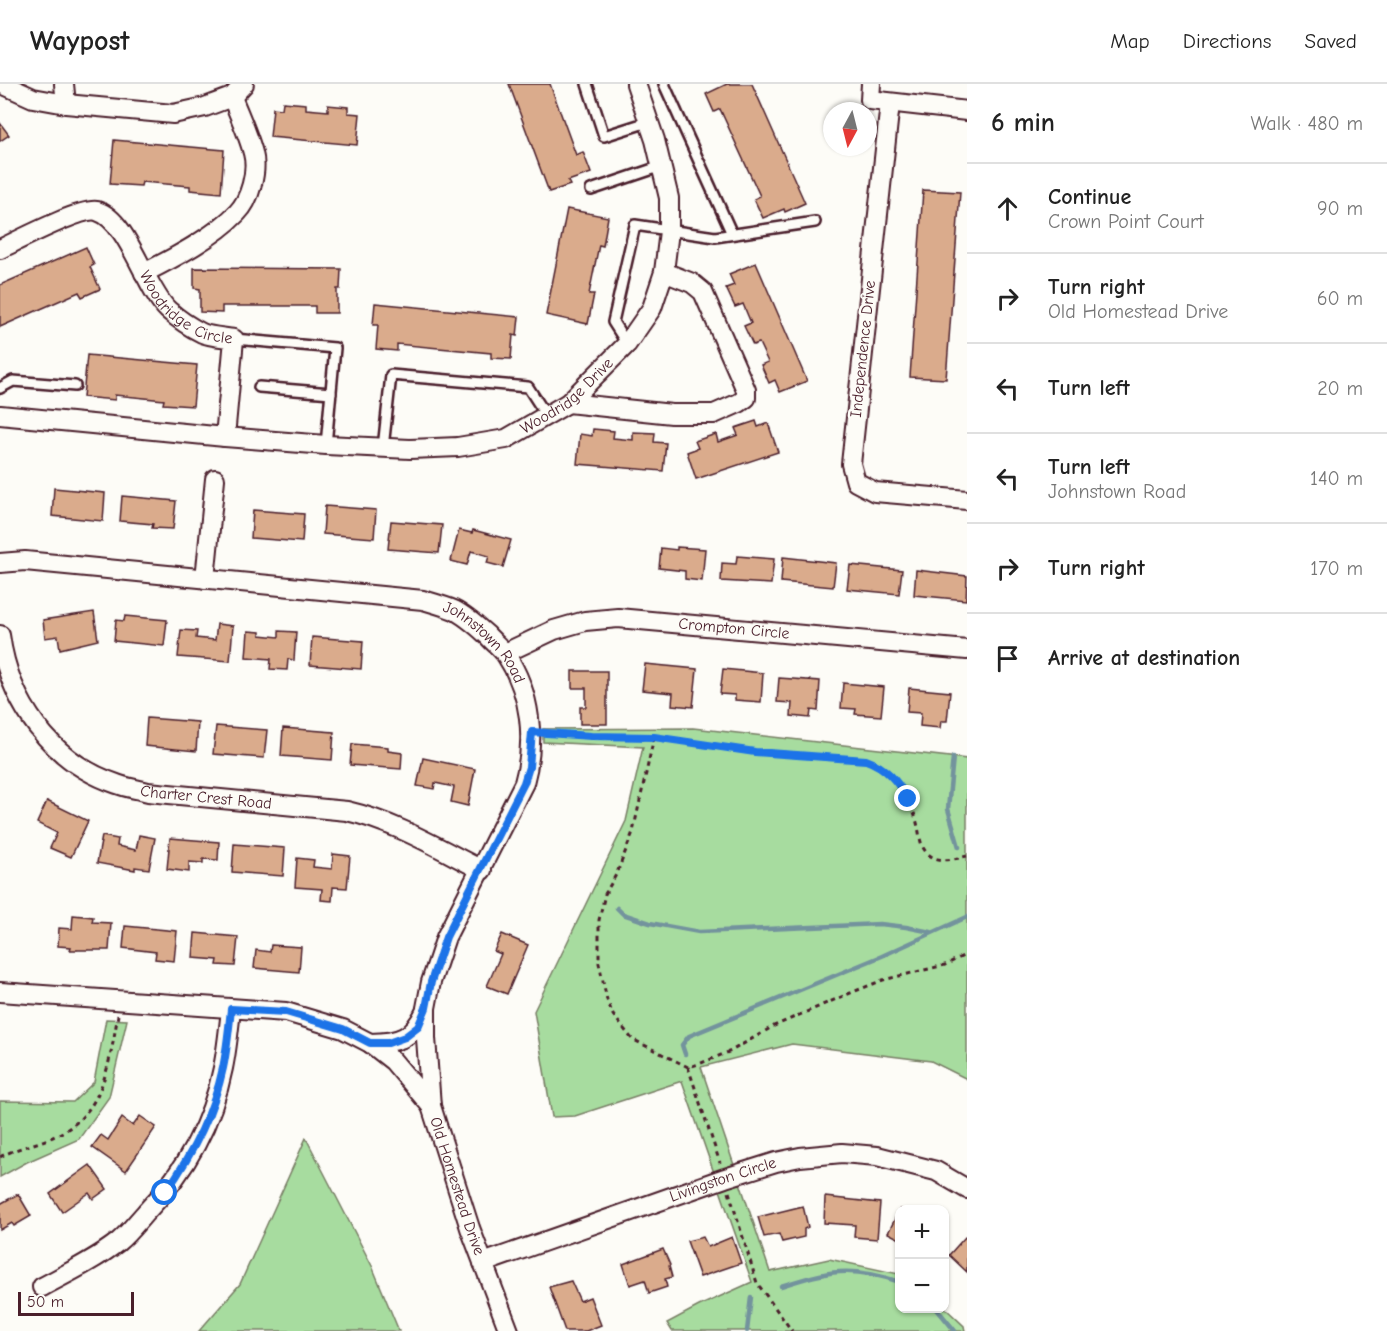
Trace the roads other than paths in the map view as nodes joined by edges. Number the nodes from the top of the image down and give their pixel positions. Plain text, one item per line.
1 (2, 84) edge
2 (64, 84) edge
3 (586, 84) edge
4 (664, 84) edge
5 (638, 85) edge
6 (238, 90) edge
7 (871, 92) edge
8 (890, 103) junction
9 (66, 104) junction
10 (967, 111) edge
11 (648, 122) junction
12 (662, 166) junction
13 (591, 190) dead end
14 (815, 222) dead end
15 (669, 231) junction
16 (732, 234) junction
17 (0, 249) edge
18 (664, 272) junction
19 (144, 273) junction
20 (234, 339) junction
21 (627, 344) junction
22 (75, 386) dead end
23 (259, 387) dead end
24 (0, 388) edge
25 (331, 393) junction
26 (568, 403) junction
27 (0, 415) edge
28 (546, 415) junction
29 (225, 436) junction
30 (326, 445) junction
31 (383, 448) junction
32 (215, 479) dead end
33 (967, 500) edge
34 (0, 563) edge
35 (205, 579) junction
36 (0, 635) edge
37 (967, 650) edge
38 (506, 653) junction
39 (482, 870) junction
40 (0, 992) edge
41 (426, 1008) junction
42 (231, 1009) junction
43 (370, 1043) junction
44 (431, 1106) junction
45 (967, 1189) edge
46 (483, 1263) junction
47 (42, 1287) dead end
48 (509, 1331) edge

1 - 9 street
2 - 9 street
3 - 11 lane
4 - 16 lane
5 - 11 street, Woodridge Drive
6 - 9 street
6 - 19 street
7 - 8 street
8 - 10 street
8 - 33 street, Independence Drive
11 - 12 street, Woodridge Drive
12 - 13 lane
12 - 15 street, Woodridge Drive
14 - 16 lane
15 - 16 lane
15 - 18 street, Woodridge Drive
15 - 21 lane
17 - 19 street, Woodridge Circle
18 - 21 street, Woodridge Drive
18 - 26 street
19 - 20 street, Woodridge Circle
20 - 25 lane
20 - 29 street, Woodridge Circle
21 - 26 street, Woodridge Drive
22 - 24 lane
23 - 25 lane
25 - 30 lane
26 - 28 street, Woodridge Drive
27 - 29 street
28 - 31 street, Woodridge Drive
28 - 31 lane
29 - 30 street, Woodridge Drive
30 - 31 street, Woodridge Drive
32 - 35 street
34 - 35 street, Johnstown Road
35 - 38 street, Johnstown Road
36 - 39 street, Charter Crest Road
37 - 38 street, Crompton Circle
38 - 39 street, Johnstown Road
39 - 41 street, Johnstown Road
40 - 42 street, Old Homestead Drive
41 - 43 street
41 - 44 street, Johnstown Road
42 - 43 street, Old Homestead Drive
42 - 47 street
43 - 44 street, Old Homestead Drive
44 - 46 street, Old Homestead Drive
45 - 46 street, Livingston Circle
46 - 48 street, Old Homestead Drive

